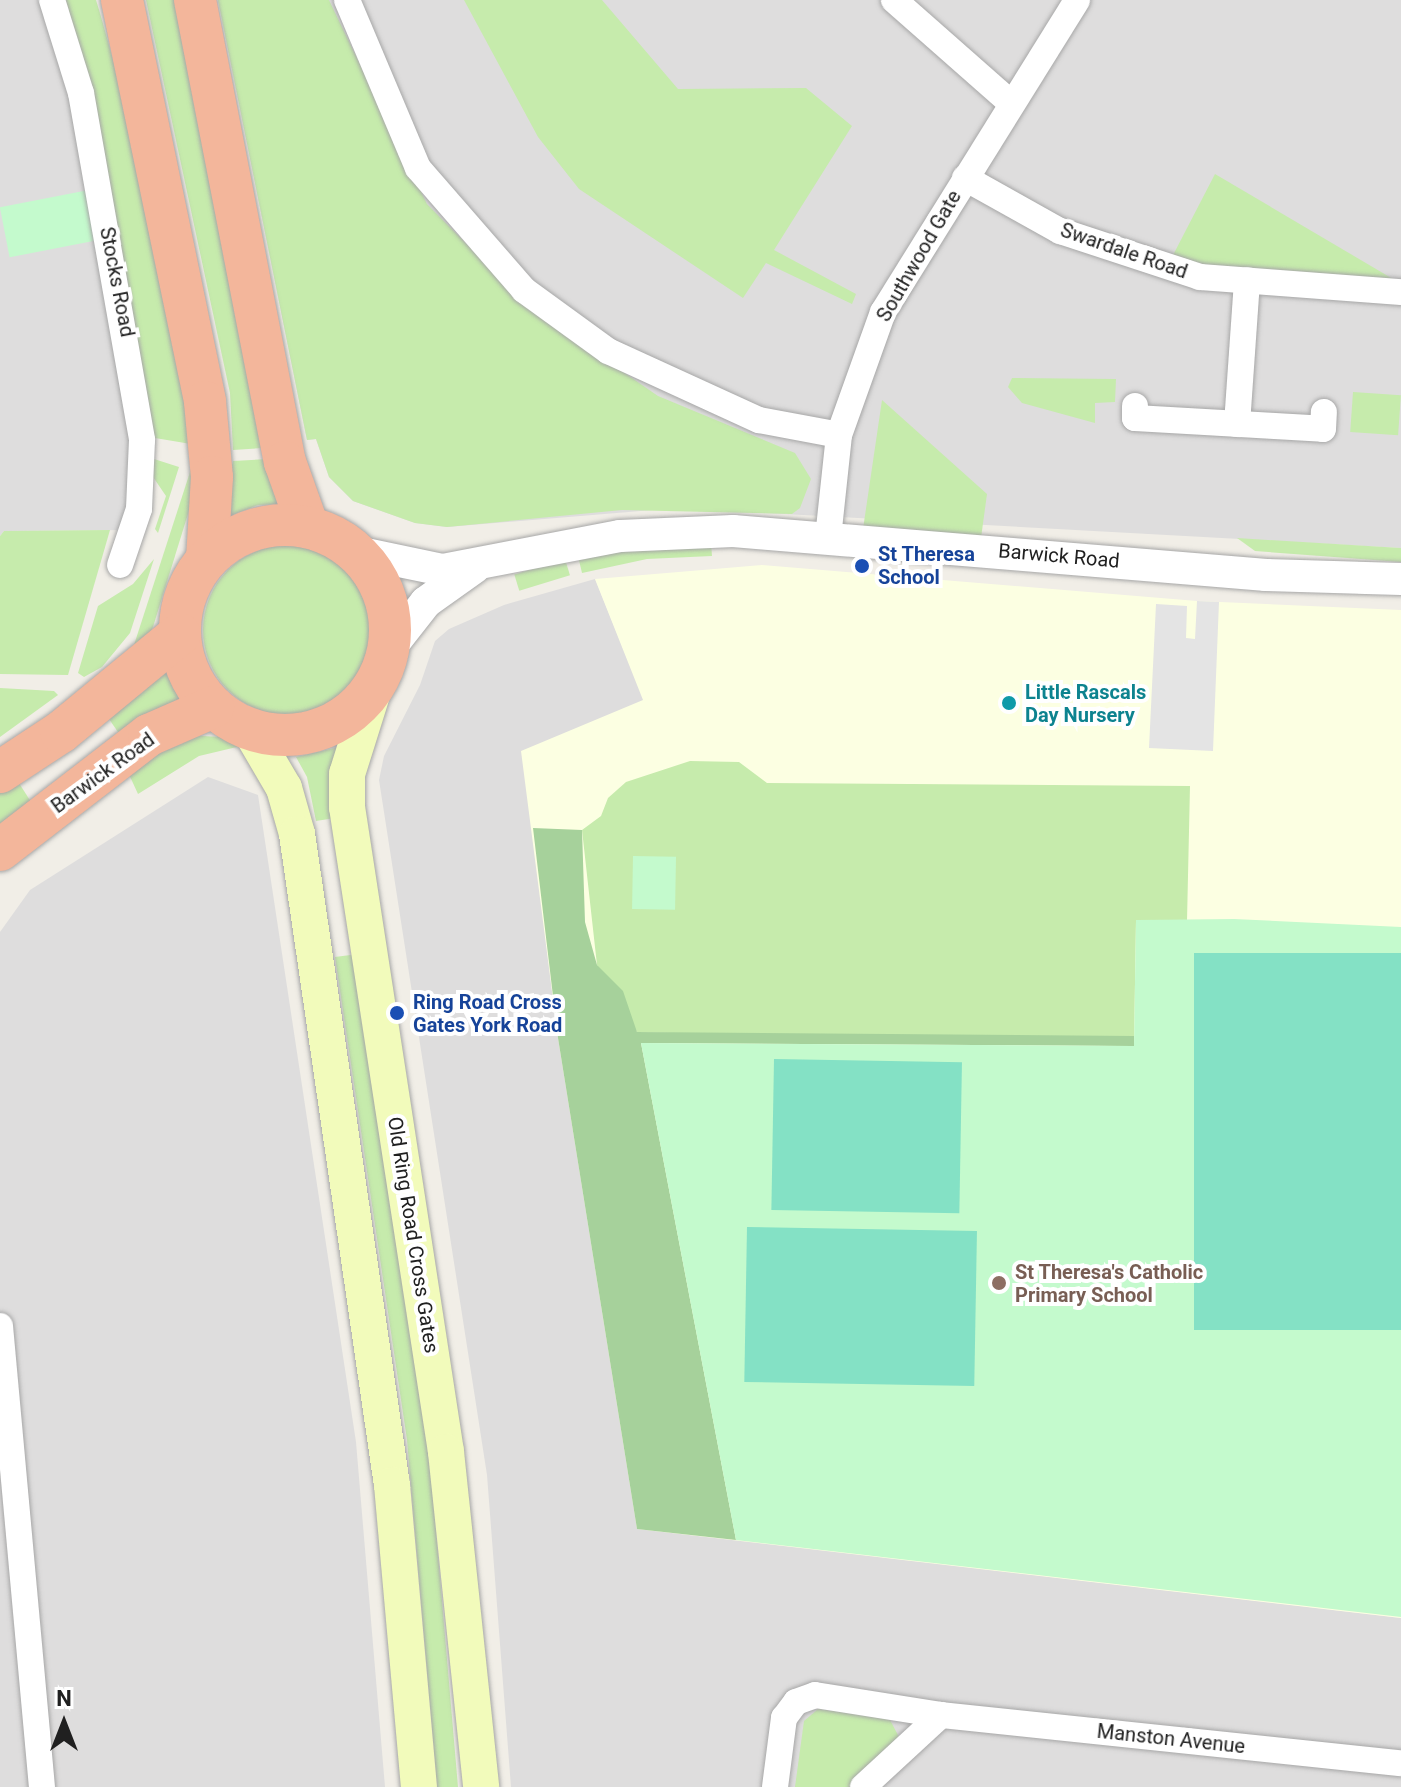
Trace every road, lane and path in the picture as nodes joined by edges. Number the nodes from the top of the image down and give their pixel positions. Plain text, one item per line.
1 (52, 0) edge
2 (122, 0) edge
3 (195, 0) edge
4 (347, 0) edge
5 (894, 0) edge
6 (1077, 0) edge
7 (1011, 103) junction
8 (965, 178) junction
9 (1247, 280) junction
10 (1401, 292) edge
11 (1135, 406) dead end
12 (1324, 412) dead end
13 (1237, 424) junction
14 (839, 435) junction
15 (308, 527) junction
16 (828, 538) junction
17 (356, 552) junction
18 (207, 559) junction
19 (481, 563) junction
20 (120, 565) dead end
21 (1401, 579) edge
22 (180, 634) junction
23 (390, 648) junction
24 (374, 688) junction
25 (213, 707) junction
26 (250, 730) junction
27 (0, 772) edge
28 (0, 850) edge
29 (0, 1326) edge
30 (941, 1715) junction
31 (1401, 1763) edge
32 (42, 1787) edge
33 (419, 1787) edge
34 (481, 1787) edge
35 (775, 1787) edge
36 (863, 1787) edge

1 - 20 street, Stocks Road
2 - 18 highway
3 - 15 highway
4 - 14 street
5 - 7 street
6 - 7 street, Southwood Gate
7 - 8 street, Southwood Gate
8 - 9 street, Swardale Road
8 - 14 street, Southwood Gate
9 - 10 street, Swardale Road
9 - 13 street
11 - 13 street
12 - 13 street
14 - 16 street, Southwood Gate
15 - 17 highway
15 - 18 highway
16 - 19 street, Barwick Road
16 - 21 street, Barwick Road
17 - 19 street, Barwick Road
17 - 23 highway
18 - 22 highway
19 - 23 street, Barwick Road
22 - 25 highway
22 - 27 highway
23 - 24 highway
24 - 26 highway
24 - 34 main road, Old Ring Road Cross Gates
25 - 26 highway
25 - 28 highway, Barwick Road
26 - 33 main road
29 - 32 street
30 - 31 street, Manston Avenue
30 - 35 street, Manston Avenue
30 - 36 street

